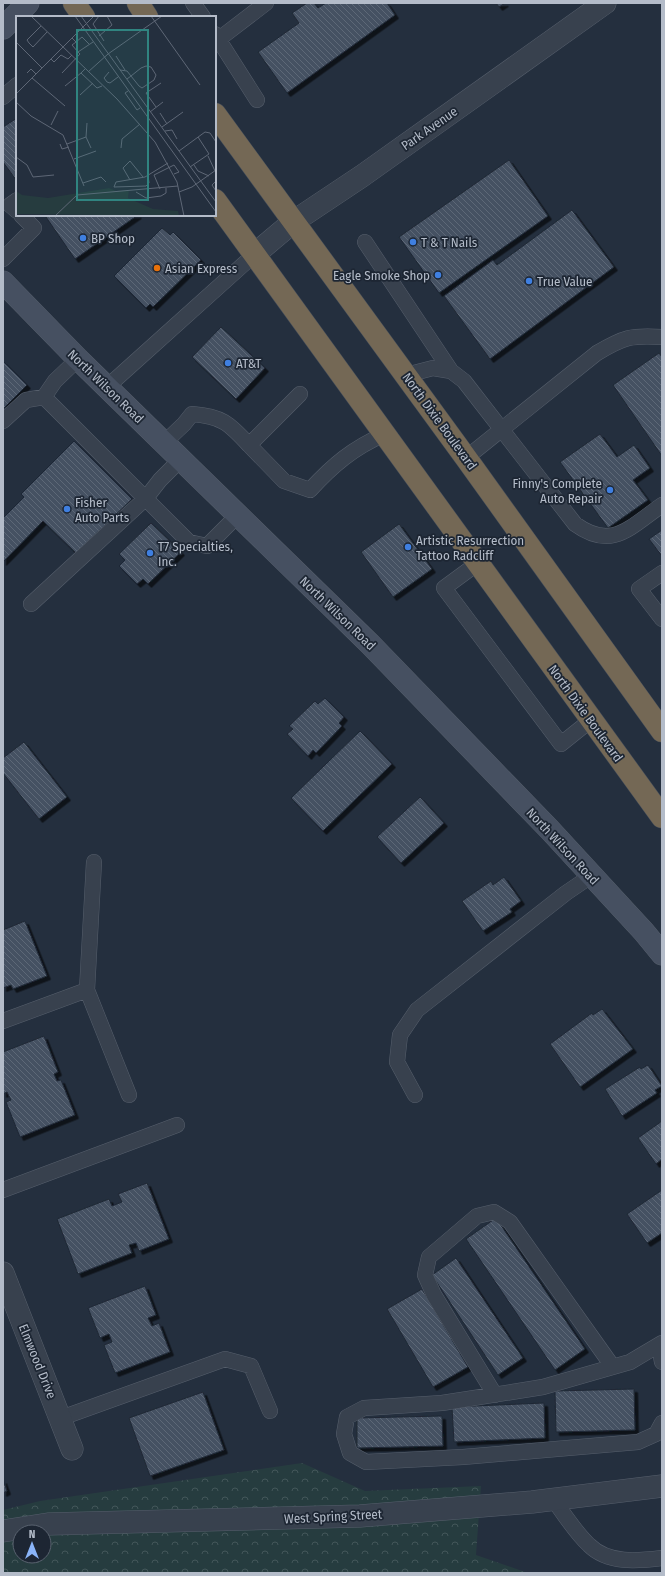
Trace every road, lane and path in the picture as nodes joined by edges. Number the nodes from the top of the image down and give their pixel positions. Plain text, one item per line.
1 (28, 3) edge
2 (74, 3) edge
3 (138, 3) edge
4 (193, 3) edge
5 (266, 3) edge
6 (605, 3) edge
7 (83, 16) edge
8 (146, 16) edge
9 (202, 16) edge
10 (3, 28) edge
11 (216, 39) edge
12 (16, 86) edge
13 (3, 97) edge
14 (258, 100) dead end
15 (216, 115) edge
16 (216, 201) edge
17 (23, 216) edge
18 (293, 222) junction
19 (365, 242) dead end
20 (255, 254) junction
21 (3, 259) edge
22 (3, 282) edge
23 (662, 337) edge
24 (78, 359) junction
25 (451, 371) junction
26 (406, 375) junction
27 (107, 388) junction
28 (300, 394) dead end
29 (44, 397) junction
30 (3, 422) edge
31 (501, 429) junction
32 (385, 434) junction
33 (165, 442) junction
34 (249, 445) junction
35 (466, 458) junction
36 (181, 459) junction
37 (146, 498) junction
38 (662, 505) edge
39 (238, 515) junction
40 (478, 563) junction
41 (662, 573) edge
42 (31, 604) dead end
43 (662, 619) edge
44 (591, 720) junction
45 (662, 731) edge
46 (662, 817) edge
47 (94, 862) dead end
48 (591, 876) junction
49 (662, 954) edge
50 (87, 990) junction
51 (3, 1021) edge
52 (129, 1095) dead end
53 (415, 1095) dead end
54 (177, 1125) dead end
55 (3, 1190) edge
56 (3, 1273) edge
57 (661, 1344) edge
58 (662, 1362) edge
59 (612, 1367) junction
60 (494, 1395) junction
61 (270, 1411) dead end
62 (61, 1418) junction
63 (662, 1423) edge
64 (72, 1449) dead end
65 (662, 1486) edge
66 (553, 1499) junction
67 (3, 1531) edge
68 (662, 1558) edge

1 - 10 main road
2 - 7 highway
3 - 8 highway
4 - 9 lane
5 - 11 lane
6 - 18 street, Park Avenue
11 - 14 lane
12 - 13 lane
15 - 18 highway, North Dixie Boulevard
16 - 20 highway, North Dixie Boulevard
17 - 21 lane
18 - 20 street, Park Avenue
18 - 26 highway, North Dixie Boulevard
19 - 25 lane
20 - 27 lane
20 - 32 highway, North Dixie Boulevard
22 - 24 main road, North Wilson Road
23 - 31 lane
24 - 27 main road, North Wilson Road
24 - 29 lane
25 - 26 lane
25 - 31 lane
26 - 35 highway, North Dixie Boulevard
27 - 33 main road, North Wilson Road
28 - 34 lane
29 - 30 lane
29 - 37 lane
31 - 35 lane
31 - 38 lane
32 - 34 lane
32 - 40 highway, North Dixie Boulevard
33 - 34 lane
33 - 36 main road, North Wilson Road
35 - 45 highway, North Dixie Boulevard
36 - 37 lane
36 - 39 main road, North Wilson Road
37 - 39 lane
37 - 42 lane
39 - 48 main road, North Wilson Road
40 - 44 highway, North Dixie Boulevard
40 - 44 lane
41 - 43 lane
44 - 46 highway, North Dixie Boulevard
47 - 50 lane
48 - 49 main road, North Wilson Road
48 - 53 lane
50 - 51 lane
50 - 52 lane
54 - 55 lane
56 - 62 street, Elmwood Drive
57 - 58 lane
57 - 59 lane
59 - 60 lane
59 - 60 lane
60 - 63 lane
61 - 62 lane
62 - 64 street, Elmwood Drive
65 - 66 street, West Spring Street
66 - 67 street, West Spring Street
66 - 68 lane

